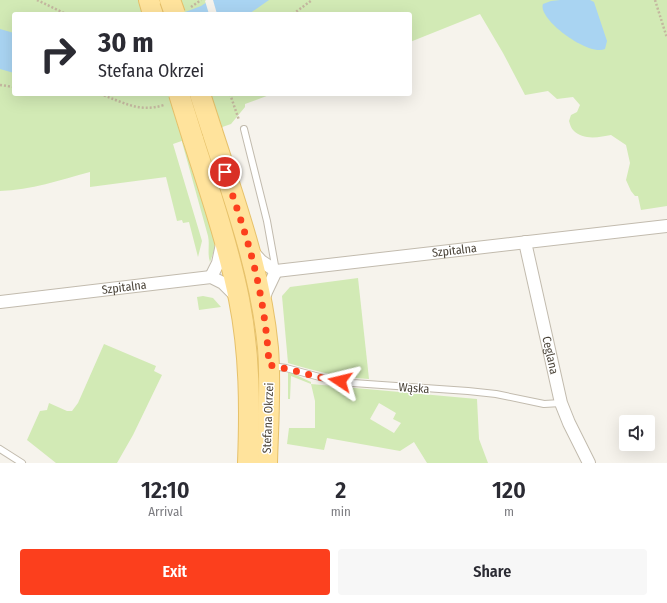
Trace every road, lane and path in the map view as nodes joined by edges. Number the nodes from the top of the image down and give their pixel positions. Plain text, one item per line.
1 (37, 0) edge
2 (149, 0) edge
3 (170, 0) edge
4 (312, 0) edge
5 (655, 0) edge
6 (62, 12) edge
7 (152, 12) edge
8 (174, 12) edge
9 (296, 12) edge
10 (667, 38) edge
11 (0, 85) edge
12 (12, 87) edge
13 (105, 96) edge
14 (201, 96) edge
15 (231, 96) edge
16 (175, 99) edge
17 (237, 116) dead end
18 (244, 129) dead end
19 (667, 226) edge
20 (224, 235) junction
21 (526, 242) junction
22 (250, 249) junction
23 (276, 270) junction
24 (211, 277) junction
25 (239, 300) junction
26 (0, 302) edge
27 (262, 306) junction
28 (269, 365) junction
29 (561, 404) junction
30 (0, 449) edge
31 (22, 463) edge
32 (248, 463) edge
33 (267, 463) edge
34 (590, 463) edge

1 - 6 path
2 - 7 main road
3 - 8 main road, bridge
4 - 9 path
5 - 10 path
11 - 12 path
13 - 16 path
14 - 22 main road, Stefana Okrzei, bridge
15 - 17 path
16 - 20 main road, Stefana Okrzei, bridge
18 - 23 lane
19 - 21 street, Szpitalna
20 - 24 street
20 - 25 main road, Stefana Okrzei
21 - 23 street, Szpitalna
21 - 29 street, Ceglana
22 - 23 street
22 - 27 main road, Stefana Okrzei
23 - 27 street
24 - 25 street
24 - 26 street, Szpitalna
25 - 32 main road, Stefana Okrzei
27 - 28 main road, Stefana Okrzei
28 - 29 lane, Wąska
28 - 33 main road, Stefana Okrzei
29 - 34 street, Ceglana
30 - 31 lane

